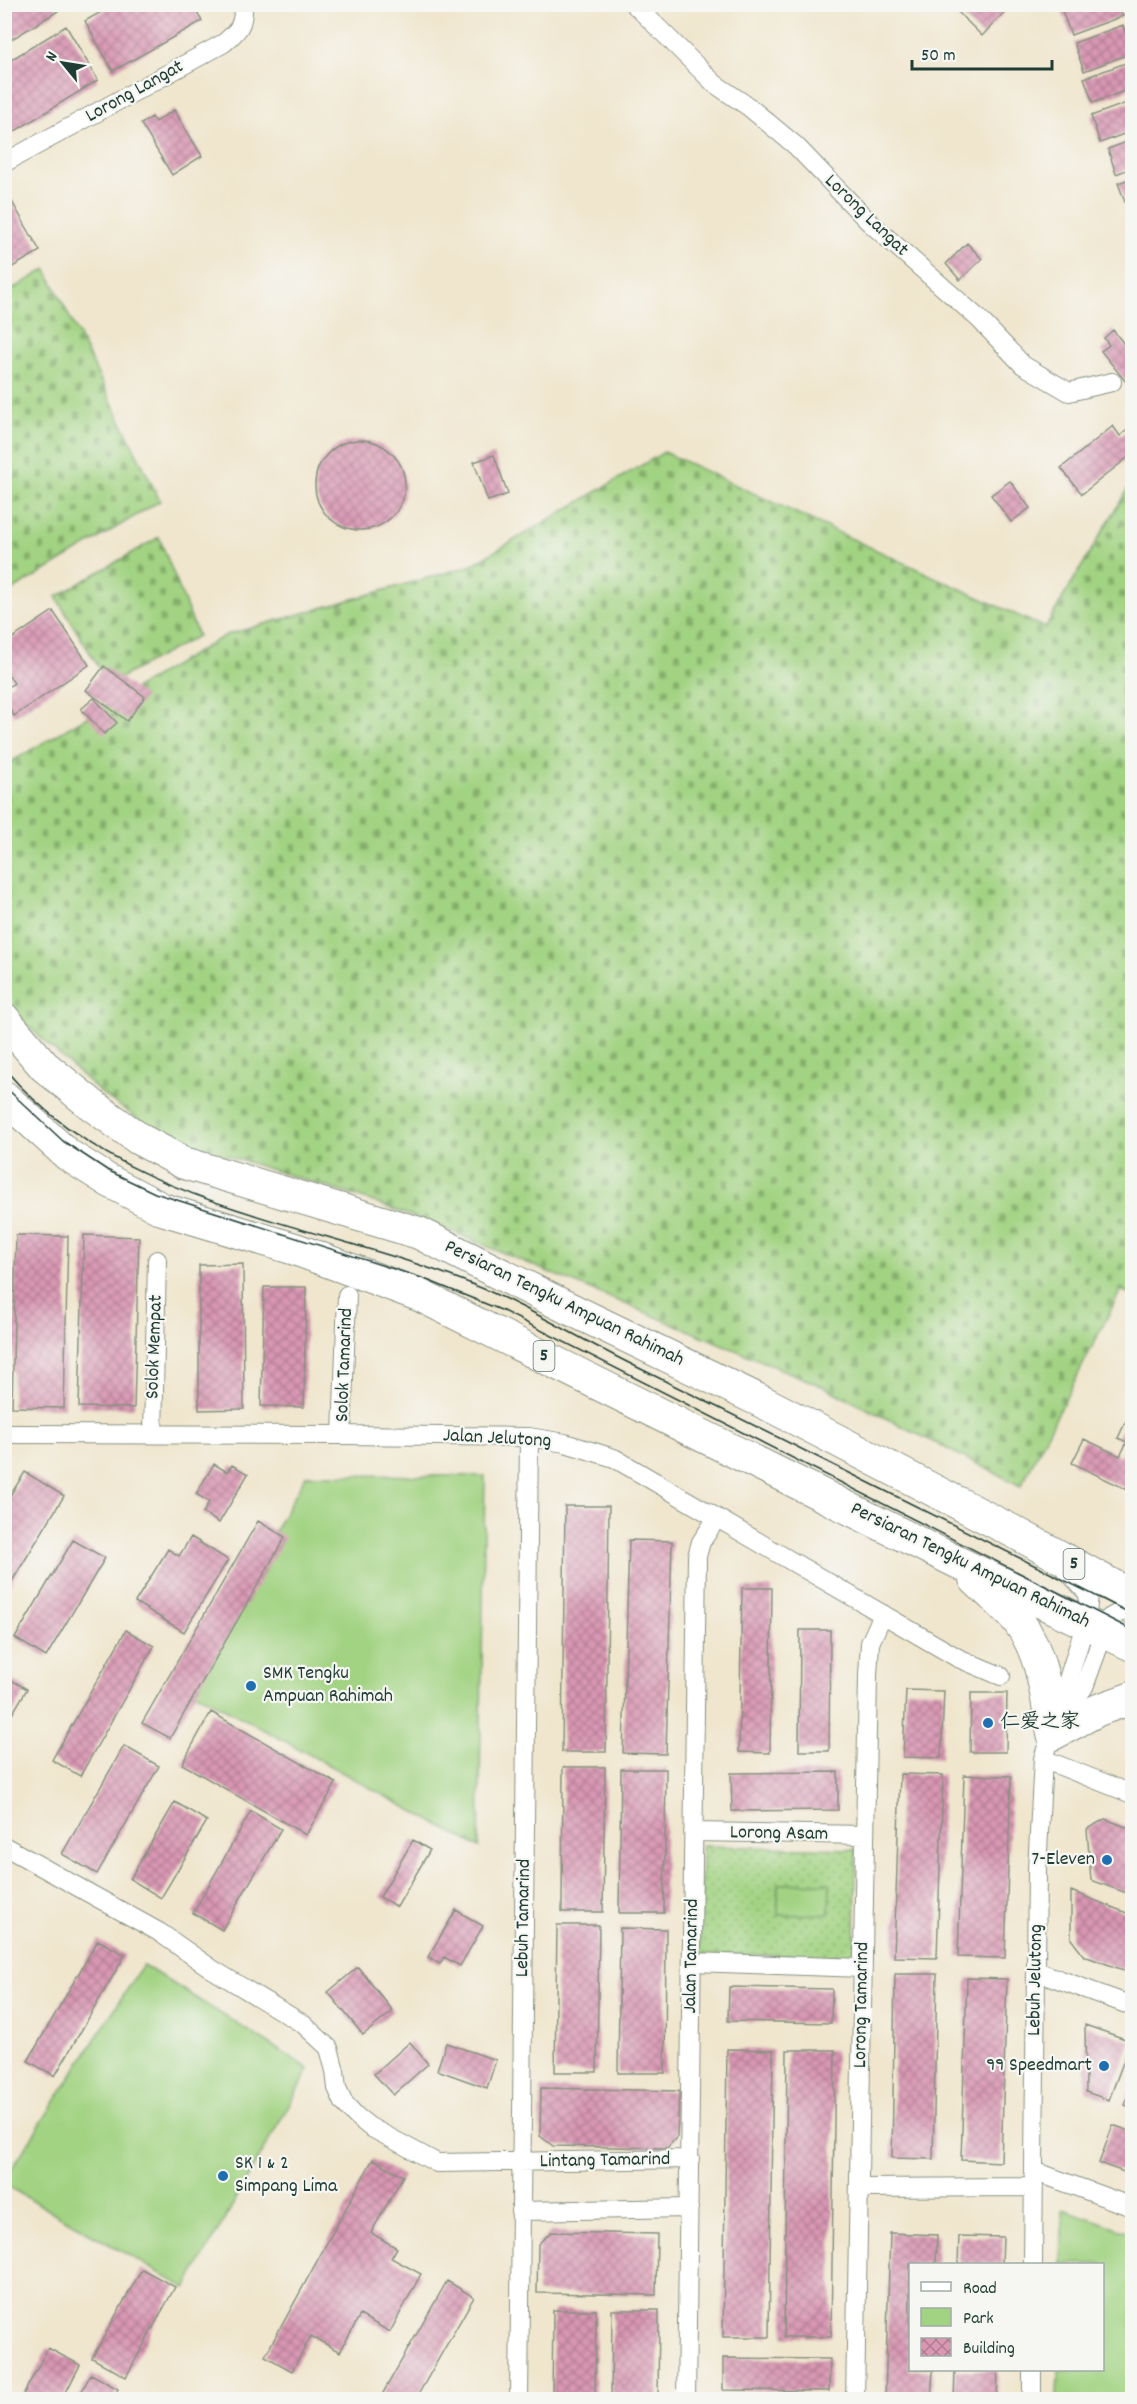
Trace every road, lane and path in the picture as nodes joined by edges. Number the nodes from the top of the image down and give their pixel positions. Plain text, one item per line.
1 (243, 4) edge
2 (634, 4) edge
3 (4, 163) edge
4 (1112, 382) dead end
5 (4, 1019) edge
6 (4, 1097) edge
7 (157, 1260) dead end
8 (347, 1295) dead end
9 (4, 1434) edge
10 (153, 1434) junction
11 (342, 1435) junction
12 (528, 1437) junction
13 (717, 1518) junction
14 (1047, 1550) junction
15 (957, 1562) junction
16 (1132, 1596) edge
17 (1132, 1609) edge
18 (883, 1614) junction
19 (1095, 1627) junction
20 (1132, 1645) edge
21 (1001, 1676) dead end
22 (1132, 1698) edge
23 (1048, 1747) junction
24 (1132, 1794) edge
25 (693, 1832) junction
26 (865, 1835) junction
27 (4, 1846) edge
28 (692, 1962) junction
29 (862, 1968) junction
30 (1036, 1971) junction
31 (1132, 2006) edge
32 (690, 2159) junction
33 (521, 2163) junction
34 (1034, 2179) junction
35 (859, 2188) junction
36 (1132, 2206) edge
37 (689, 2208) junction
38 (520, 2211) junction
39 (1033, 2263) edge
40 (1032, 2371) edge
41 (519, 2400) edge
42 (687, 2400) edge
43 (855, 2400) edge
44 (1032, 2400) edge

1 - 3 street, Lorong Langat
2 - 4 street, Lorong Langat
5 - 14 highway, Persiaran Tengku Ampuan Rahimah / 5
6 - 15 highway, Persiaran Tengku Ampuan Rahimah / 5
7 - 10 street, Solok Mempat
8 - 11 street, Solok Tamarind
9 - 10 street, Jalan Jelutong
10 - 11 street, Jalan Jelutong
11 - 12 street, Jalan Jelutong
12 - 13 street, Jalan Jelutong
12 - 33 street, Lebuh Tamarind
13 - 18 street, Jalan Jelutong
13 - 25 street, Jalan Tamarind
14 - 16 highway, Persiaran Tengku Ampuan Rahimah / 5
14 - 19 street
15 - 19 highway, Persiaran Tengku Ampuan Rahimah / 5
15 - 23 highway
17 - 19 street
18 - 21 street, Jalan Jelutong
18 - 26 street, Lorong Tamarind
19 - 20 highway, Persiaran Tengku Ampuan Rahimah / 5
19 - 23 street, Lebuh Jelutong
22 - 23 highway
23 - 24 street
23 - 30 street, Lebuh Jelutong
25 - 26 street, Lorong Asam
25 - 28 street, Jalan Tamarind
26 - 29 street, Lorong Tamarind
27 - 33 street, Lintang Tamarind
28 - 29 street
28 - 32 street, Jalan Tamarind
29 - 35 street, Lorong Tamarind
30 - 31 street
30 - 34 street, Lebuh Jelutong
32 - 33 street, Lintang Tamarind
32 - 37 street, Jalan Tamarind
33 - 38 street, Lebuh Tamarind
34 - 35 street
34 - 36 street
34 - 39 street, Lebuh Jelutong
35 - 43 street, Lorong Tamarind
37 - 38 street
37 - 42 street, Jalan Tamarind
38 - 41 street, Lebuh Tamarind
40 - 44 street

